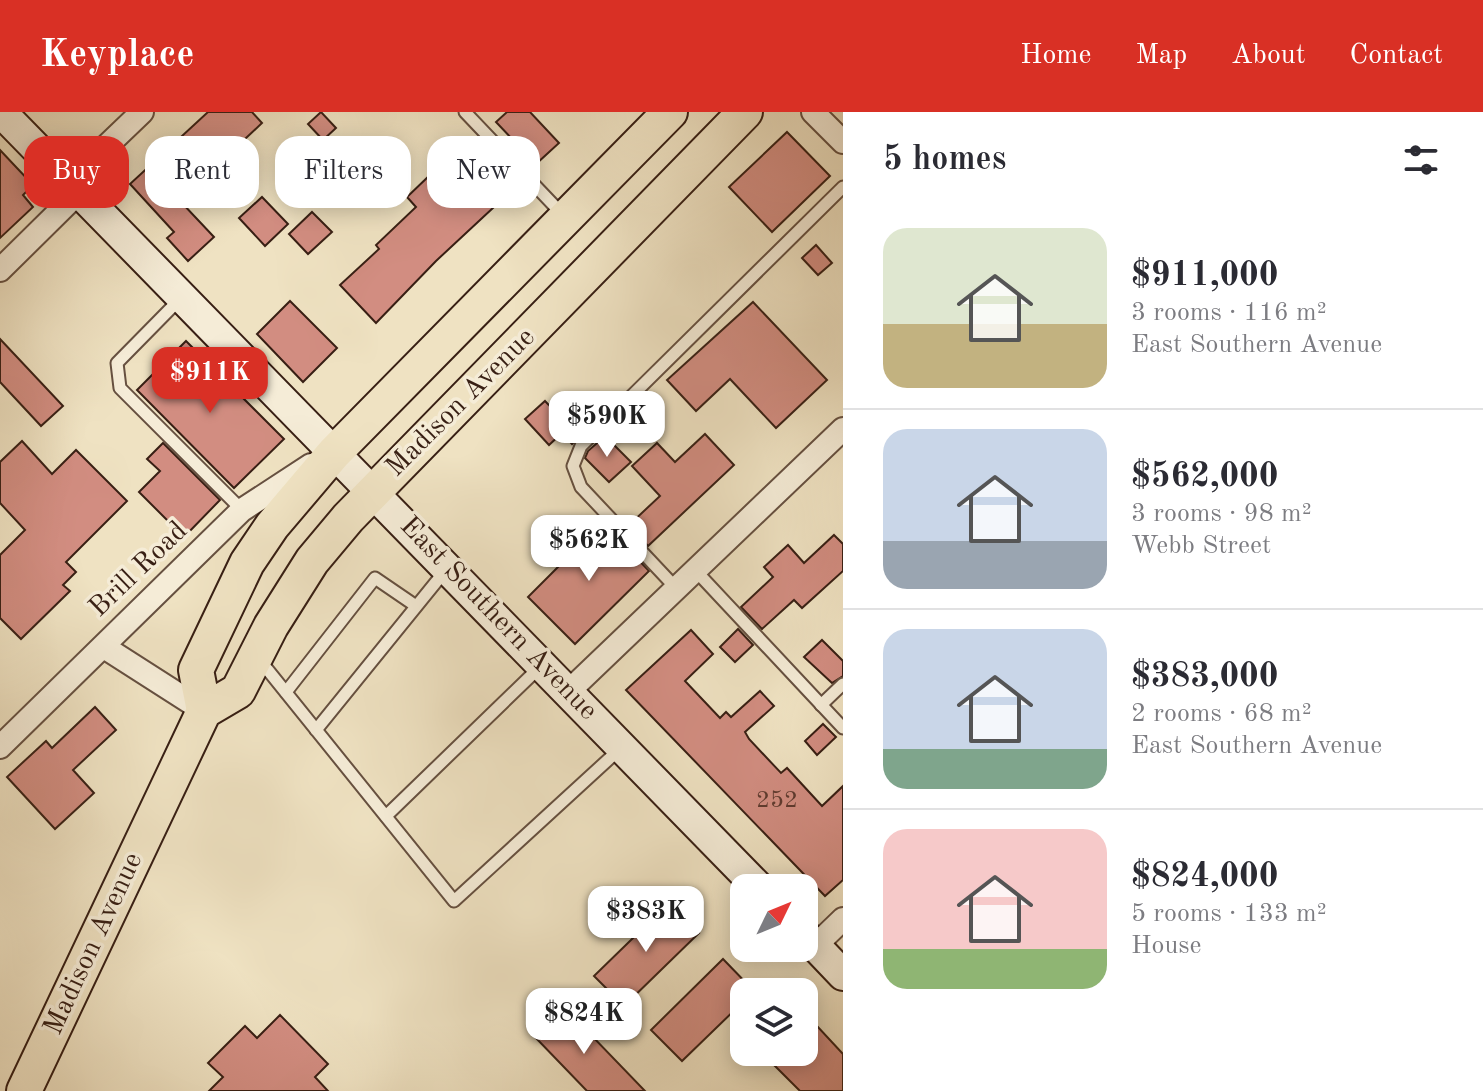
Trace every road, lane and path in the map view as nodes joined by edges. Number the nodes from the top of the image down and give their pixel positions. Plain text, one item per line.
1 (1, 112) edge
2 (142, 112) edge
3 (465, 112) edge
4 (670, 112) edge
5 (745, 112) edge
6 (813, 112) edge
7 (24, 136) edge
8 (120, 136) edge
9 (843, 142) edge
10 (843, 187) edge
11 (55, 208) edge
12 (95, 208) edge
13 (566, 218) junction
14 (0, 270) edge
15 (182, 297) junction
16 (843, 429) edge
17 (334, 453) junction
18 (374, 491) junction
19 (242, 510) junction
20 (447, 567) junction
21 (695, 570) junction
22 (676, 588) junction
23 (416, 606) junction
24 (104, 647) junction
25 (254, 659) junction
26 (542, 665) junction
27 (843, 684) edge
28 (286, 692) junction
29 (568, 692) junction
30 (821, 705) junction
31 (204, 711) junction
32 (843, 728) edge
33 (316, 730) junction
34 (0, 747) edge
35 (622, 747) junction
36 (386, 816) junction
37 (745, 874) edge
38 (843, 919) edge
39 (818, 935) edge
40 (818, 948) edge
41 (843, 975) edge
42 (24, 1091) edge

1 - 7 street, East Southern Avenue
2 - 8 street
3 - 13 lane
4 - 13 main road, Madison Avenue
5 - 18 main road, Madison Avenue
6 - 9 street
10 - 22 lane
11 - 14 street
12 - 15 street, East Southern Avenue
13 - 17 main road, Madison Avenue
15 - 17 street, East Southern Avenue
15 - 19 lane
16 - 21 street
17 - 18 street, East Southern Avenue
17 - 19 street, Brill Road
17 - 31 main road, Madison Avenue
18 - 20 street, East Southern Avenue
18 - 25 main road, Madison Avenue
19 - 24 street, Brill Road
20 - 23 lane
20 - 26 street, East Southern Avenue
21 - 22 street
21 - 30 lane
22 - 29 street
23 - 28 lane
23 - 33 lane
24 - 31 street
24 - 34 street, Brill Road
25 - 28 lane
25 - 31 main road, Madison Avenue
26 - 29 street, East Southern Avenue
26 - 36 lane
27 - 30 lane
28 - 33 lane
29 - 35 street, East Southern Avenue
30 - 32 lane
31 - 42 main road, Madison Avenue
33 - 36 lane
35 - 36 lane
35 - 37 street, East Southern Avenue
38 - 39 street
40 - 41 street

